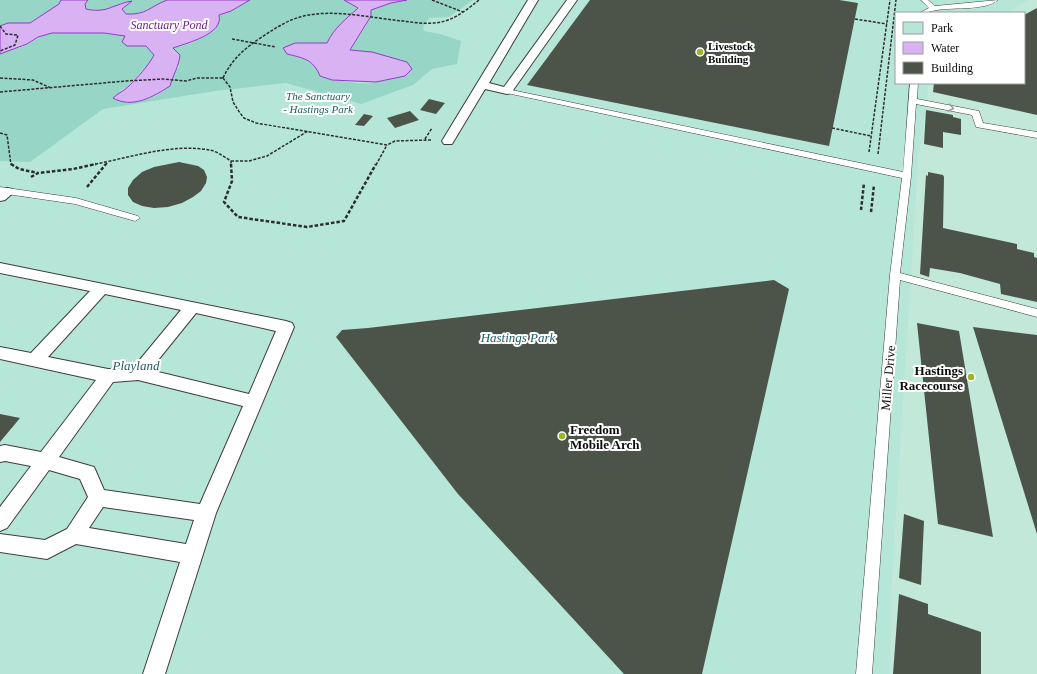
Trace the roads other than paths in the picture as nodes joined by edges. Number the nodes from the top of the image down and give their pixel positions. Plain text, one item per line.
1 (533, 0) edge
2 (572, 0) edge
3 (924, 0) edge
4 (995, 0) edge
5 (934, 8) junction
6 (924, 12) edge
7 (914, 84) edge
8 (483, 85) junction
9 (507, 91) junction
10 (913, 101) junction
11 (1037, 135) edge
12 (448, 141) road end
13 (907, 176) junction
14 (2, 193) edge
15 (135, 218) dead end
16 (0, 268) edge
17 (895, 275) junction
18 (102, 288) junction
19 (192, 307) junction
20 (1037, 313) edge
21 (0, 353) edge
22 (35, 360) junction
23 (138, 374) junction
24 (108, 376) junction
25 (254, 402) junction
26 (0, 454) edge
27 (45, 461) junction
28 (98, 498) junction
29 (206, 513) junction
30 (0, 522) edge
31 (74, 535) junction
32 (0, 543) edge
33 (193, 555) junction
34 (154, 674) edge
35 (864, 674) edge

1 - 8 street
2 - 9 street
3 - 5 lane
4 - 5 lane
5 - 6 lane
7 - 10 lane, Miller Drive
8 - 9 street
8 - 12 street
9 - 13 lane
10 -> 11 lane
10 - 13 lane, Miller Drive
13 - 17 lane, Miller Drive
14 - 15 lane
16 - 18 street
17 - 20 lane
17 - 35 lane, Miller Drive
18 - 19 street
18 - 22 street
19 - 23 street
19 - 25 street
21 - 22 street
22 - 24 street
23 - 24 street
23 - 25 street
24 - 27 street
25 - 29 street
26 - 27 street
27 - 28 street
27 - 30 street
28 - 29 street
28 - 31 street
29 - 33 street
31 - 32 street
31 - 33 street
33 - 34 street

